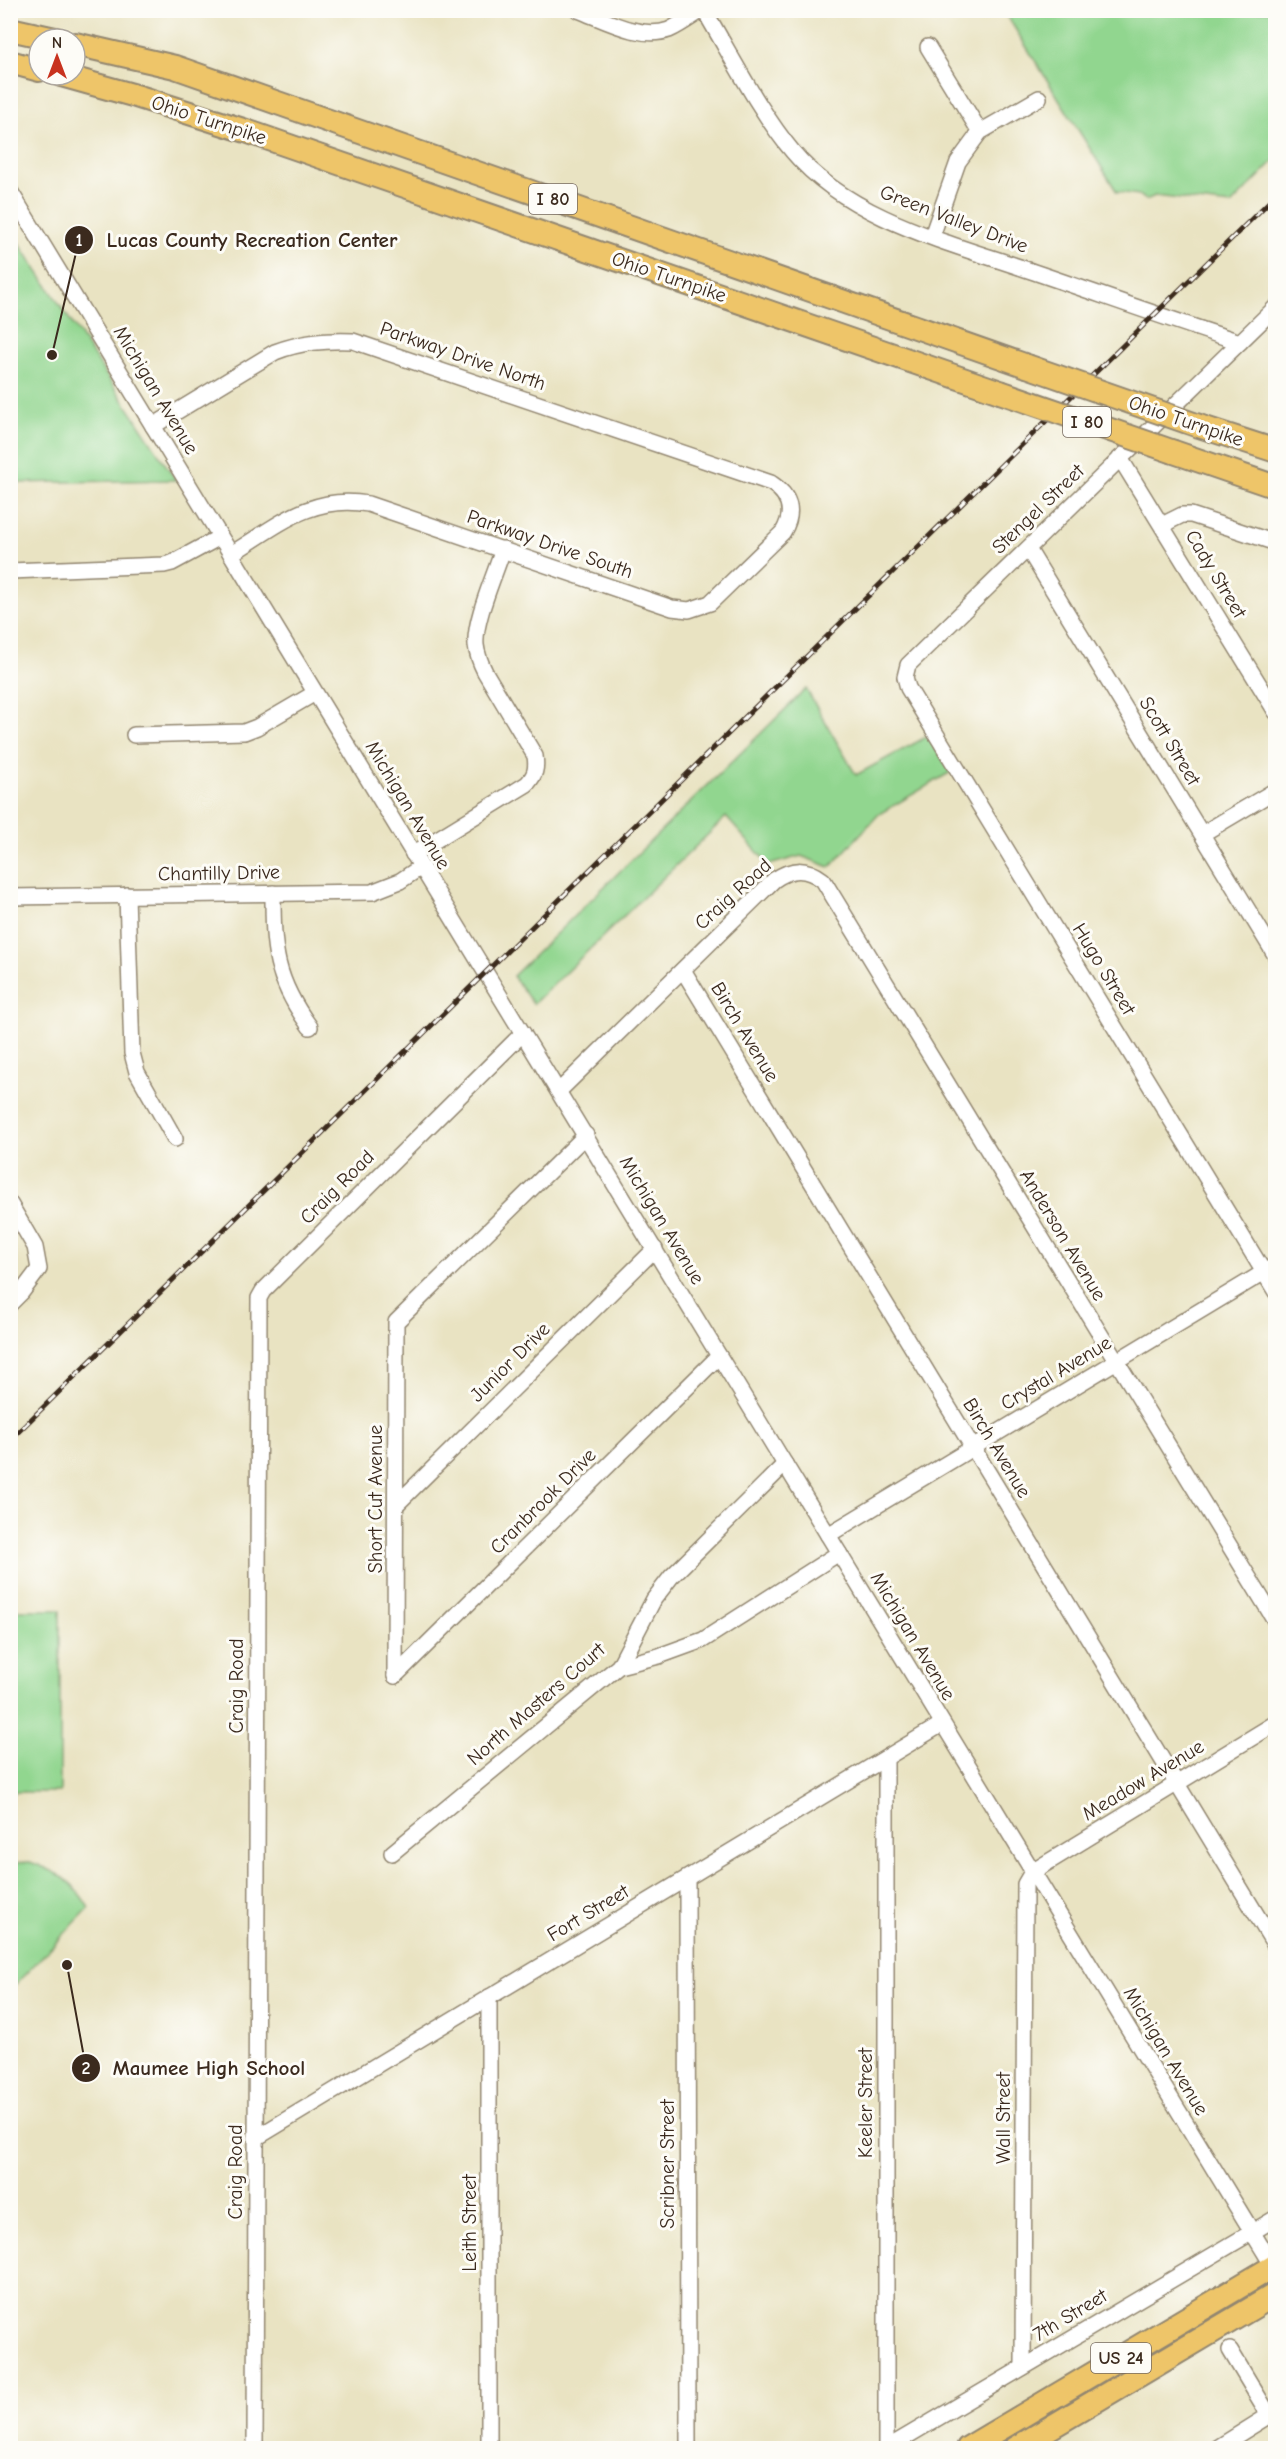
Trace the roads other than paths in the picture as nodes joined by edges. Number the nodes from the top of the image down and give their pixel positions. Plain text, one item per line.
1 (578, 10) edge
2 (703, 10) edge
3 (10, 28) edge
4 (27, 32) edge
5 (87, 47) edge
6 (928, 47) dead end
7 (10, 62) edge
8 (27, 66) edge
9 (87, 83) edge
10 (1039, 98) dead end
11 (980, 132) junction
12 (10, 191) edge
13 (932, 236) junction
14 (1275, 307) edge
15 (1240, 342) junction
16 (153, 426) junction
17 (1275, 451) edge
18 (1120, 458) junction
19 (771, 483) joint
20 (1275, 487) edge
21 (1162, 525) junction
22 (220, 537) junction
23 (1275, 543) edge
24 (503, 549) junction
25 (1028, 549) junction
26 (231, 554) junction
27 (10, 571) edge
28 (908, 665) joint
29 (315, 693) junction
30 (1275, 712) edge
31 (134, 735) dead end
32 (1275, 790) edge
33 (1202, 834) junction
34 (417, 861) junction
35 (812, 873) joint
36 (273, 893) junction
37 (127, 895) junction
38 (10, 897) edge
39 (1275, 956) edge
40 (683, 970) junction
41 (310, 1027) dead end
42 (523, 1033) junction
43 (559, 1090) junction
44 (586, 1135) junction
45 (175, 1139) dead end
46 (10, 1204) edge
47 (655, 1250) junction
48 (1269, 1269) edge
49 (1275, 1292) edge
50 (10, 1304) edge
51 (720, 1356) junction
52 (1115, 1362) junction
53 (972, 1448) junction
54 (784, 1464) junction
55 (396, 1505) junction
56 (828, 1535) junction
57 (838, 1553) junction
58 (1275, 1622) edge
59 (619, 1666) junction
60 (395, 1676) joint
61 (1275, 1723) edge
62 (942, 1724) junction
63 (886, 1758) junction
64 (1176, 1784) junction
65 (392, 1853) dead end
66 (1032, 1872) junction
67 (687, 1879) junction
68 (1275, 1947) edge
69 (489, 1997) junction
70 (256, 2138) junction
71 (1275, 2218) edge
72 (1252, 2232) junction
73 (1275, 2268) edge
74 (1275, 2294) edge
75 (1230, 2350) dead end
76 (1023, 2367) junction
77 (1272, 2413) edge
78 (1224, 2447) edge
79 (255, 2448) edge
80 (489, 2448) edge
81 (688, 2448) edge
82 (886, 2448) edge
83 (968, 2448) edge
84 (1016, 2448) edge

1 - 2 street
2 - 13 street, Green Valley Drive
3 - 4 highway
5 - 17 highway, Ohio Turnpike / I 80, bridge
6 - 11 street
7 - 8 highway
9 - 20 highway, Ohio Turnpike / I 80, bridge
10 - 11 street
11 - 13 street
12 - 16 street, Michigan Avenue
13 - 15 street, Green Valley Drive
14 - 15 street, Stengel Street
15 - 18 street, Stengel Street
16 - 19 street, Parkway Drive North
16 - 22 street, Michigan Avenue
18 - 21 street, Cady Street
18 - 25 street, Stengel Street
19 - 24 street, Parkway Drive South
21 - 23 street
21 - 30 street, Cady Street
22 - 26 street, Michigan Avenue
22 - 27 street
24 - 26 street, Parkway Drive South
24 - 34 street, Chantilly Drive
25 - 28 street, Stengel Street
25 - 33 street, Scott Street
26 - 29 street, Michigan Avenue
28 - 48 street, Hugo Street
29 - 31 street
29 - 34 street, Michigan Avenue
32 - 33 street
33 - 39 street, Scott Street
34 - 36 street, Chantilly Drive
34 - 42 street, Michigan Avenue
35 - 40 street, Craig Road
35 - 52 street, Anderson Avenue
36 - 37 street, Chantilly Drive
36 - 41 street
37 - 38 street, Chantilly Drive
37 - 45 street
40 - 43 street, Craig Road
40 - 53 street, Birch Avenue
42 - 43 street, Michigan Avenue
42 - 70 street, Craig Road
43 - 44 street, Michigan Avenue
44 - 47 street, Michigan Avenue
44 - 55 street, Short Cut Avenue
46 - 50 street
47 - 51 street, Michigan Avenue
47 - 55 street, Junior Drive
48 - 49 street, Hugo Street
48 - 52 street, Crystal Avenue
51 - 54 street, Michigan Avenue
51 - 60 street, Cranbrook Drive
52 - 53 street, Crystal Avenue
52 - 58 street, Anderson Avenue
53 - 56 street, Crystal Avenue
53 - 64 street, Birch Avenue
54 - 56 street, Michigan Avenue
54 - 59 street, North Masters Court
55 - 60 street, Short Cut Avenue
56 - 57 street, Michigan Avenue
57 - 59 street
57 - 62 street, Michigan Avenue
59 - 65 street, North Masters Court
61 - 64 street, Meadow Avenue
62 - 63 street, Fort Street
62 - 66 street, Michigan Avenue
63 - 67 street, Fort Street
63 - 82 street, Keeler Street
64 - 66 street, Meadow Avenue
64 - 68 street, Birch Avenue
66 - 72 street, Michigan Avenue
66 - 76 street, Wall Street
67 - 69 street, Fort Street
67 - 81 street, Scribner Street
69 - 70 street, Fort Street
69 - 80 street, Leith Street
70 - 79 street, Craig Road
71 - 72 street, 7th Street
72 - 73 street, Michigan Avenue
72 - 76 street, 7th Street
73 - 83 highway, US 24
74 - 84 highway, US 24
75 - 77 street
76 - 82 street, 7th Street
77 - 78 street

